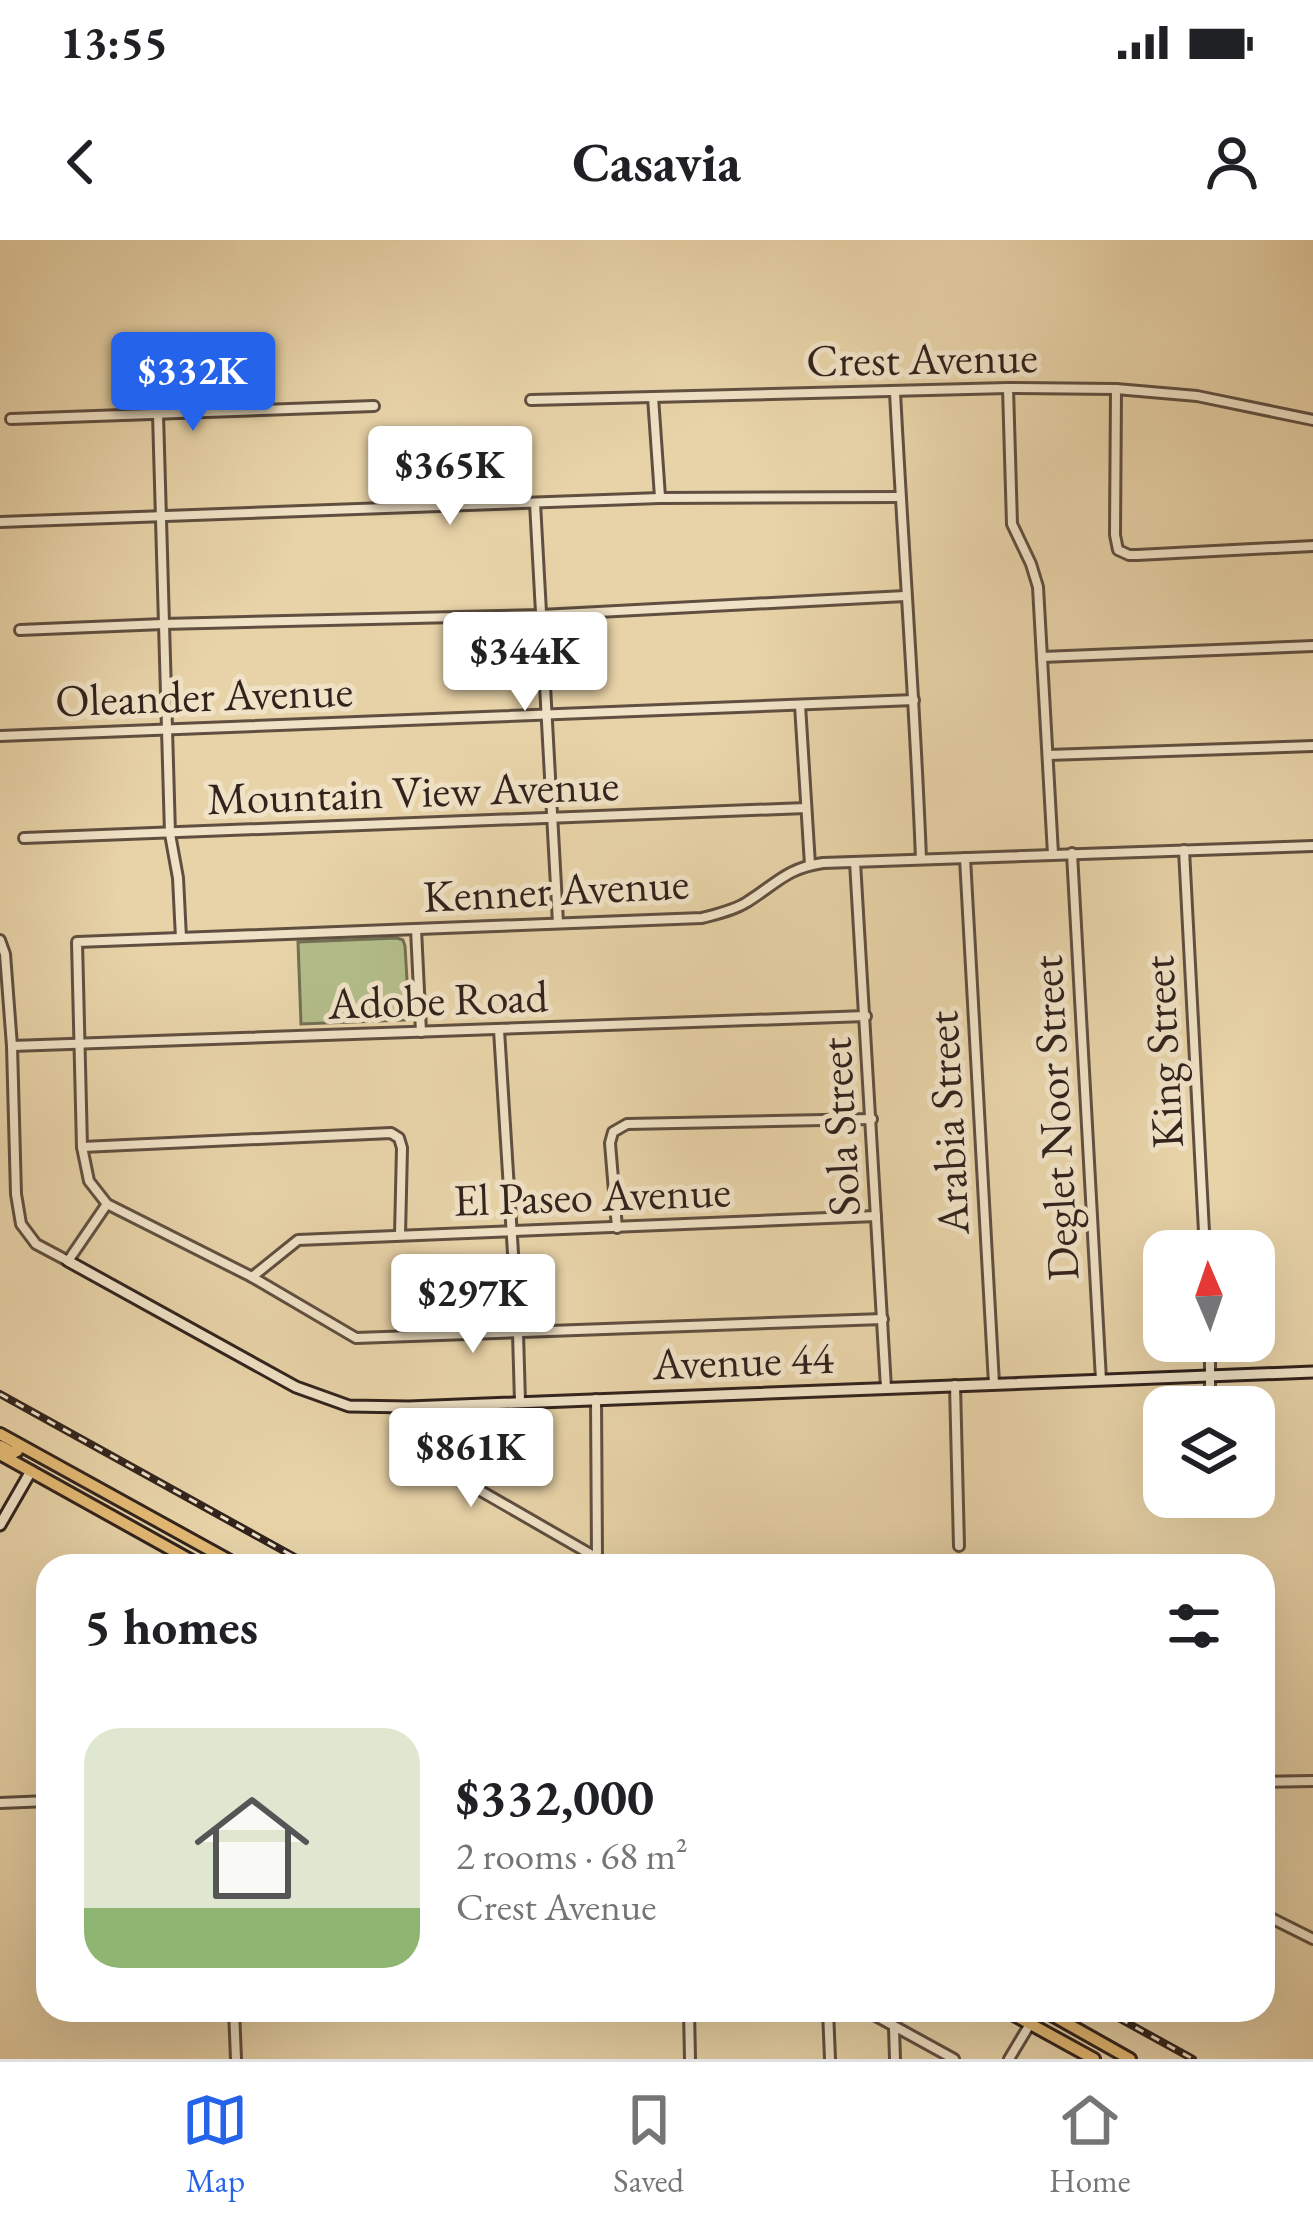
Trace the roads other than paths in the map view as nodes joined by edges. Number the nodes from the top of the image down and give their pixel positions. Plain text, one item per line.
1 (1008, 388) junction
2 (1116, 388) junction
3 (895, 392) junction
4 (653, 397) junction
5 (531, 400) dead end
6 (374, 406) dead end
7 (158, 414) junction
8 (11, 419) dead end
9 (1313, 420) edge
10 (900, 497) junction
11 (659, 498) junction
12 (536, 503) junction
13 (160, 516) junction
14 (0, 522) edge
15 (1313, 546) edge
16 (905, 596) junction
17 (541, 615) junction
18 (163, 624) junction
19 (20, 630) dead end
20 (1313, 646) edge
21 (1042, 657) junction
22 (914, 700) junction
23 (800, 705) junction
24 (547, 715) junction
25 (166, 730) junction
26 (0, 736) edge
27 (1313, 746) edge
28 (1048, 755) junction
29 (806, 808) junction
30 (552, 818) junction
31 (170, 834) junction
32 (24, 838) dead end
33 (1313, 846) edge
34 (1184, 850) junction
35 (1054, 854) junction
36 (1072, 854) junction
37 (965, 858) junction
38 (921, 860) junction
39 (856, 862) junction
40 (810, 865) junction
41 (558, 922) junction
42 (416, 929) junction
43 (182, 938) junction
44 (0, 940) edge
45 (866, 1016) junction
46 (499, 1030) junction
47 (421, 1032) junction
48 (80, 1044) junction
49 (12, 1046) junction
50 (872, 1119) junction
51 (82, 1147) junction
52 (107, 1204) junction
53 (876, 1216) junction
54 (617, 1228) junction
55 (1204, 1230) edge
56 (512, 1231) junction
57 (400, 1235) junction
58 (68, 1261) junction
59 (253, 1277) junction
60 (883, 1319) junction
61 (518, 1333) junction
62 (1211, 1362) edge
63 (1313, 1372) edge
64 (1211, 1376) junction
65 (1101, 1380) junction
66 (994, 1384) junction
67 (955, 1385) junction
68 (1211, 1386) edge
69 (886, 1388) junction
70 (596, 1399) junction
71 (520, 1402) junction
72 (409, 1408) junction
73 (0, 1434) edge
74 (17, 1444) junction
75 (0, 1450) edge
76 (31, 1472) junction
77 (119, 1500) junction
78 (0, 1525) edge
79 (959, 1546) dead end
80 (209, 1550) junction
81 (179, 1554) edge
82 (212, 1554) edge
83 (216, 1554) edge
84 (590, 1554) edge
85 (597, 1554) edge
86 (1313, 1781) edge
87 (1275, 1782) edge
88 (36, 1802) edge
89 (0, 1803) edge
90 (1275, 1920) edge
91 (1313, 1939) edge
92 (234, 2022) edge
93 (689, 2022) edge
94 (828, 2022) edge
95 (887, 2022) edge
96 (1028, 2022) edge
97 (1038, 2022) edge
98 (1047, 2022) edge
99 (1064, 2022) edge
100 (894, 2026) junction
101 (1125, 2056) edge
102 (236, 2059) edge
103 (690, 2059) edge
104 (830, 2059) edge
105 (895, 2059) edge
106 (954, 2059) edge
107 (1009, 2059) edge
108 (1094, 2059) edge

1 - 2 street, Crest Avenue
1 - 3 street, Crest Avenue
1 - 21 street
2 - 9 street, Crest Avenue
2 - 15 street
3 - 4 street, Crest Avenue
3 - 10 street
4 - 5 street, Crest Avenue
4 - 11 street
6 - 7 street
7 - 8 street
7 - 13 street
10 - 11 street
10 - 16 street
11 - 12 street
12 - 13 street
12 - 17 street
13 - 14 street
13 - 18 street
16 - 17 street
16 - 22 street
17 - 18 street
17 - 24 street
18 - 19 street
18 - 25 street
20 - 21 street
21 - 28 street
22 - 23 street, Oleander Avenue
22 - 38 street
23 - 24 street, Oleander Avenue
23 - 29 street
24 - 25 street, Oleander Avenue
24 - 30 street
25 - 26 street, Oleander Avenue
25 - 31 street
27 - 28 street
28 - 35 street
29 - 30 street, Mountain View Avenue
29 - 40 street
30 - 31 street, Mountain View Avenue
30 - 41 street
31 - 32 street, Mountain View Avenue
31 - 43 street
33 - 34 street, Kenner Avenue
34 - 36 street, Kenner Avenue
34 - 55 street, King Street
35 - 36 street, Kenner Avenue
35 - 37 street, Kenner Avenue
36 - 65 street, Deglet Noor Street
37 - 38 street, Kenner Avenue
37 - 66 street, Arabia Street
38 - 39 street, Kenner Avenue
39 - 40 street, Kenner Avenue
39 - 45 street, Sola Street
40 - 41 street, Kenner Avenue
41 - 42 street, Kenner Avenue
42 - 43 street, Kenner Avenue
42 - 47 street
43 - 48 street, Kenner Avenue
44 - 49 street
45 - 46 street, Adobe Road
45 - 50 street, Sola Street
46 - 47 street, Adobe Road
46 - 56 street
47 - 48 street, Adobe Road
48 - 49 street, Adobe Road
48 - 51 street
49 - 58 street
50 - 53 street, Sola Street
50 - 54 street
51 - 52 street
51 - 57 street
52 - 58 street
52 - 59 street
53 - 54 street, El Paseo Avenue
53 - 60 street, Sola Street
54 - 56 street, El Paseo Avenue
56 - 57 street, El Paseo Avenue
56 - 61 street
57 - 59 street, El Paseo Avenue
58 - 72 street, Avenue 44
59 - 61 street
60 - 61 street
60 - 69 street, Sola Street
61 - 71 street
62 - 64 street
63 - 64 street, Avenue 44
64 - 65 street, Avenue 44
64 - 68 street
65 - 66 street, Avenue 44
66 - 67 street, Avenue 44
67 - 69 street, Avenue 44
67 - 79 street
69 - 70 street, Avenue 44
70 - 71 street, Avenue 44
70 - 85 street
71 - 72 street, Avenue 44
72 - 84 street
73 - 74 main road
74 - 75 main road
74 - 76 main road
74 - 77 main road
75 - 76 main road
76 - 77 main road
76 - 78 street
76 - 81 main road
77 - 80 main road
80 - 82 main road
80 - 83 main road
86 - 87 street
88 - 89 street
90 - 91 street
92 - 102 street
93 - 103 street
94 - 104 street
95 - 100 street
96 - 107 street
97 - 108 main road
98 - 101 main road
99 - 101 main road
100 - 105 street
100 - 106 street

